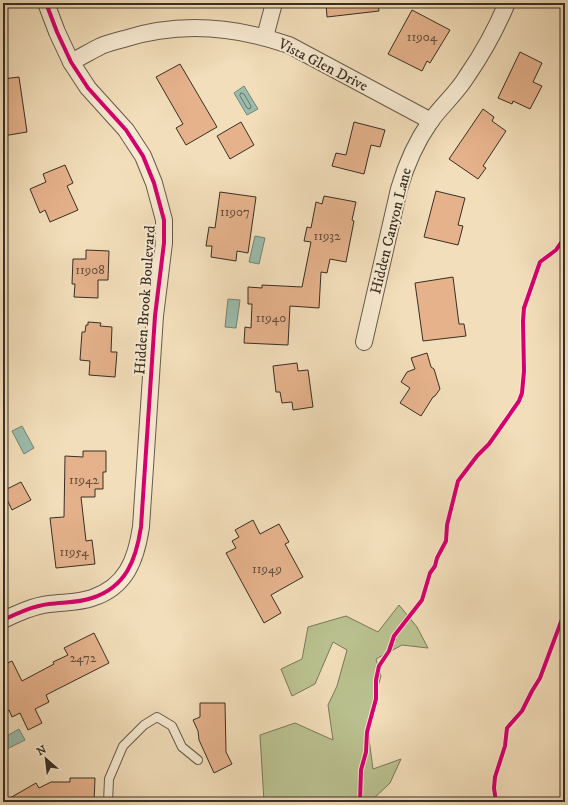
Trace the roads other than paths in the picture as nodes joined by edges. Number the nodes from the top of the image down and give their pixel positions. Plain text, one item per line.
1 (46, 3) edge
2 (274, 3) edge
3 (507, 3) edge
4 (265, 37) junction
5 (71, 62) junction
6 (431, 121) junction
7 (364, 342) dead end
8 (3, 619) edge
9 (198, 760) dead end
10 (108, 802) edge

1 - 5 street, Hidden Brook Boulevard
2 - 4 street
3 - 6 street, Hidden Canyon Lane
4 - 5 street, Vista Glen Drive
4 - 6 street, Vista Glen Drive
5 - 8 street, Hidden Brook Boulevard
6 - 7 street, Hidden Canyon Lane
9 - 10 lane

